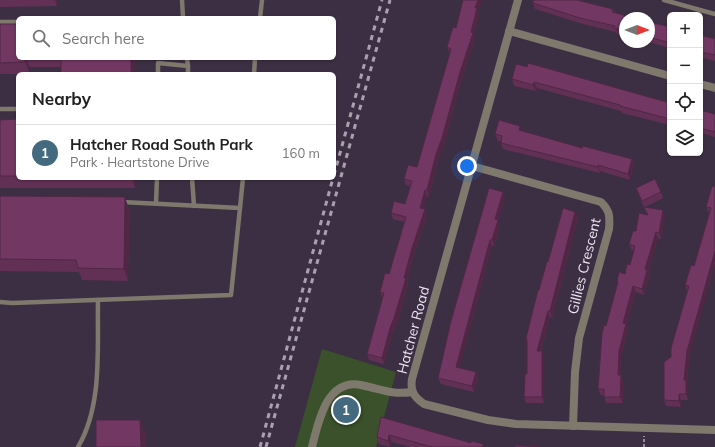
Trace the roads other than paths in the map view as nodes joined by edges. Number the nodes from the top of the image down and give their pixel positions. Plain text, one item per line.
1 (182, 0) edge
2 (262, 0) edge
3 (518, 0) edge
4 (664, 0) edge
5 (715, 14) edge
6 (184, 16) edge
7 (260, 16) edge
8 (0, 22) edge
9 (16, 22) edge
10 (509, 30) junction
11 (187, 60) edge
12 (256, 60) edge
13 (188, 66) junction
14 (158, 72) edge
15 (188, 72) edge
16 (254, 72) edge
17 (667, 75) edge
18 (703, 85) edge
19 (715, 88) edge
20 (0, 109) edge
21 (16, 109) edge
22 (472, 166) junction
23 (156, 180) edge
24 (192, 180) edge
25 (243, 180) edge
26 (118, 202) edge
27 (156, 203) junction
28 (194, 206) junction
29 (240, 208) junction
30 (98, 300) junction
31 (0, 302) edge
32 (412, 392) junction
33 (573, 426) junction
34 (715, 430) edge
35 (78, 447) edge
36 (312, 447) edge

1 - 6 lane
2 - 7 lane
3 - 10 street, Hatcher Road
4 - 5 lane
8 - 9 lane
10 - 17 street
10 - 22 street, Hatcher Road
11 - 13 lane
12 - 16 lane
13 - 14 lane
13 - 15 lane
18 - 19 street
20 - 21 lane
22 - 32 street, Hatcher Road
22 - 33 street, Gillies Crescent
23 - 27 lane
24 - 28 lane
25 - 29 lane
26 - 27 lane
27 - 28 lane
28 - 29 lane
29 - 30 lane
30 - 31 lane
30 - 35 lane
32 - 33 street, Hatcher Road
32 - 36 street
33 - 34 street, Hatcher Road

